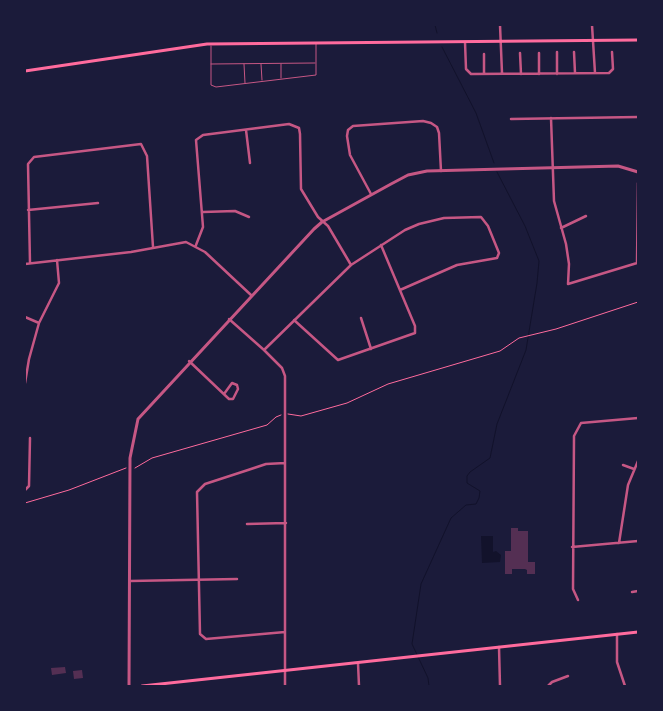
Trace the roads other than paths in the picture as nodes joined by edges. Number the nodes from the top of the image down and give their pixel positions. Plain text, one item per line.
1 (500, 25) edge
2 (592, 25) edge
3 (500, 40) junction
4 (592, 40) junction
5 (638, 40) edge
6 (465, 42) junction
7 (316, 43) junction
8 (211, 44) junction
9 (539, 52) dead end
10 (557, 52) dead end
11 (574, 52) dead end
12 (612, 52) dead end
13 (520, 53) dead end
14 (484, 54) dead end
15 (244, 63) junction
16 (261, 63) junction
17 (281, 63) junction
18 (316, 63) junction
19 (211, 64) junction
20 (25, 71) edge
21 (575, 73) junction
22 (595, 73) junction
23 (484, 74) junction
24 (502, 74) junction
25 (521, 74) junction
26 (539, 74) junction
27 (556, 74) junction
28 (281, 78) junction
29 (262, 81) junction
30 (245, 83) junction
31 (638, 117) edge
32 (551, 118) junction
33 (511, 119) dead end
34 (246, 130) junction
35 (250, 163) dead end
36 (553, 166) junction
37 (441, 171) junction
38 (638, 172) edge
39 (638, 183) edge
40 (371, 194) junction
41 (98, 203) dead end
42 (28, 210) junction
43 (203, 212) junction
44 (586, 216) dead end
45 (249, 218) dead end
46 (322, 222) junction
47 (560, 228) junction
48 (196, 245) junction
49 (381, 245) junction
50 (154, 247) junction
51 (57, 260) junction
52 (25, 264) edge
53 (30, 264) junction
54 (351, 265) junction
55 (400, 290) junction
56 (251, 295) junction
57 (25, 317) edge
58 (361, 318) dead end
59 (294, 319) junction
60 (229, 320) junction
61 (39, 323) junction
62 (372, 349) junction
63 (264, 350) junction
64 (189, 361) junction
65 (25, 383) edge
66 (224, 394) junction
67 (638, 418) edge
68 (30, 438) dead end
69 (638, 461) edge
70 (285, 463) junction
71 (623, 465) dead end
72 (634, 469) junction
73 (25, 490) edge
74 (286, 523) junction
75 (246, 524) dead end
76 (638, 541) edge
77 (618, 543) junction
78 (572, 547) junction
79 (199, 580) junction
80 (237, 580) dead end
81 (130, 581) junction
82 (638, 591) edge
83 (632, 592) dead end
84 (578, 600) dead end
85 (285, 632) junction
86 (638, 632) edge
87 (617, 634) junction
88 (500, 647) junction
89 (358, 663) junction
90 (285, 670) junction
91 (568, 676) dead end
92 (129, 686) edge
93 (142, 686) edge
94 (285, 686) edge
95 (360, 686) edge
96 (500, 686) edge
97 (548, 686) edge
98 (625, 686) edge

1 - 3 street
2 - 4 street
3 - 4 main road
3 - 6 main road
3 - 24 street
4 - 5 main road
4 - 22 street
6 - 7 main road
6 - 23 street
7 - 8 main road
7 - 18 lane
8 - 19 lane
8 - 20 main road
9 - 26 street
10 - 27 street
11 - 21 street
12 - 22 street
13 - 25 street
14 - 23 street
15 - 16 lane
15 - 19 lane
15 - 30 lane
16 - 17 lane
16 - 29 lane
17 - 18 lane
17 - 28 lane
18 - 28 lane
19 - 30 lane
21 - 22 street
21 - 27 street
23 - 24 street
24 - 25 street
25 - 26 street
26 - 27 street
28 - 29 lane
29 - 30 lane
31 - 32 street
32 - 33 street
32 - 36 street
34 - 35 street
34 - 43 street
34 - 46 street
36 - 37 street
36 - 38 street
36 - 47 street
37 - 40 street
37 - 40 street
39 - 47 street
40 - 46 street
41 - 42 street
42 - 50 street
42 - 53 street
43 - 45 street
43 - 48 street
44 - 47 street
46 - 54 street
46 - 56 street
48 - 50 street
48 - 56 street
49 - 54 street
49 - 55 street
49 - 55 street
50 - 51 street
51 - 53 street
51 - 61 street
52 - 53 street
54 - 59 street
55 - 62 street
56 - 60 street
57 - 61 street
58 - 62 street
59 - 62 street
59 - 63 street
60 - 63 street
60 - 64 street
61 - 65 street
63 - 70 street
64 - 66 street
64 - 81 street
66 - 66 street
67 - 78 street
68 - 73 street
69 - 72 street
70 - 74 street
70 - 79 street
71 - 72 street
72 - 77 street
74 - 75 street
74 - 85 street
76 - 77 street
77 - 78 street
78 - 84 street
79 - 80 street
79 - 81 street
79 - 85 street
81 - 92 street
82 - 83 street
85 - 90 street
86 - 87 main road
87 - 88 main road
87 - 98 street
88 - 89 main road
88 - 96 street
89 - 90 main road
89 - 95 street
90 - 93 main road
90 - 94 street
91 - 97 street

